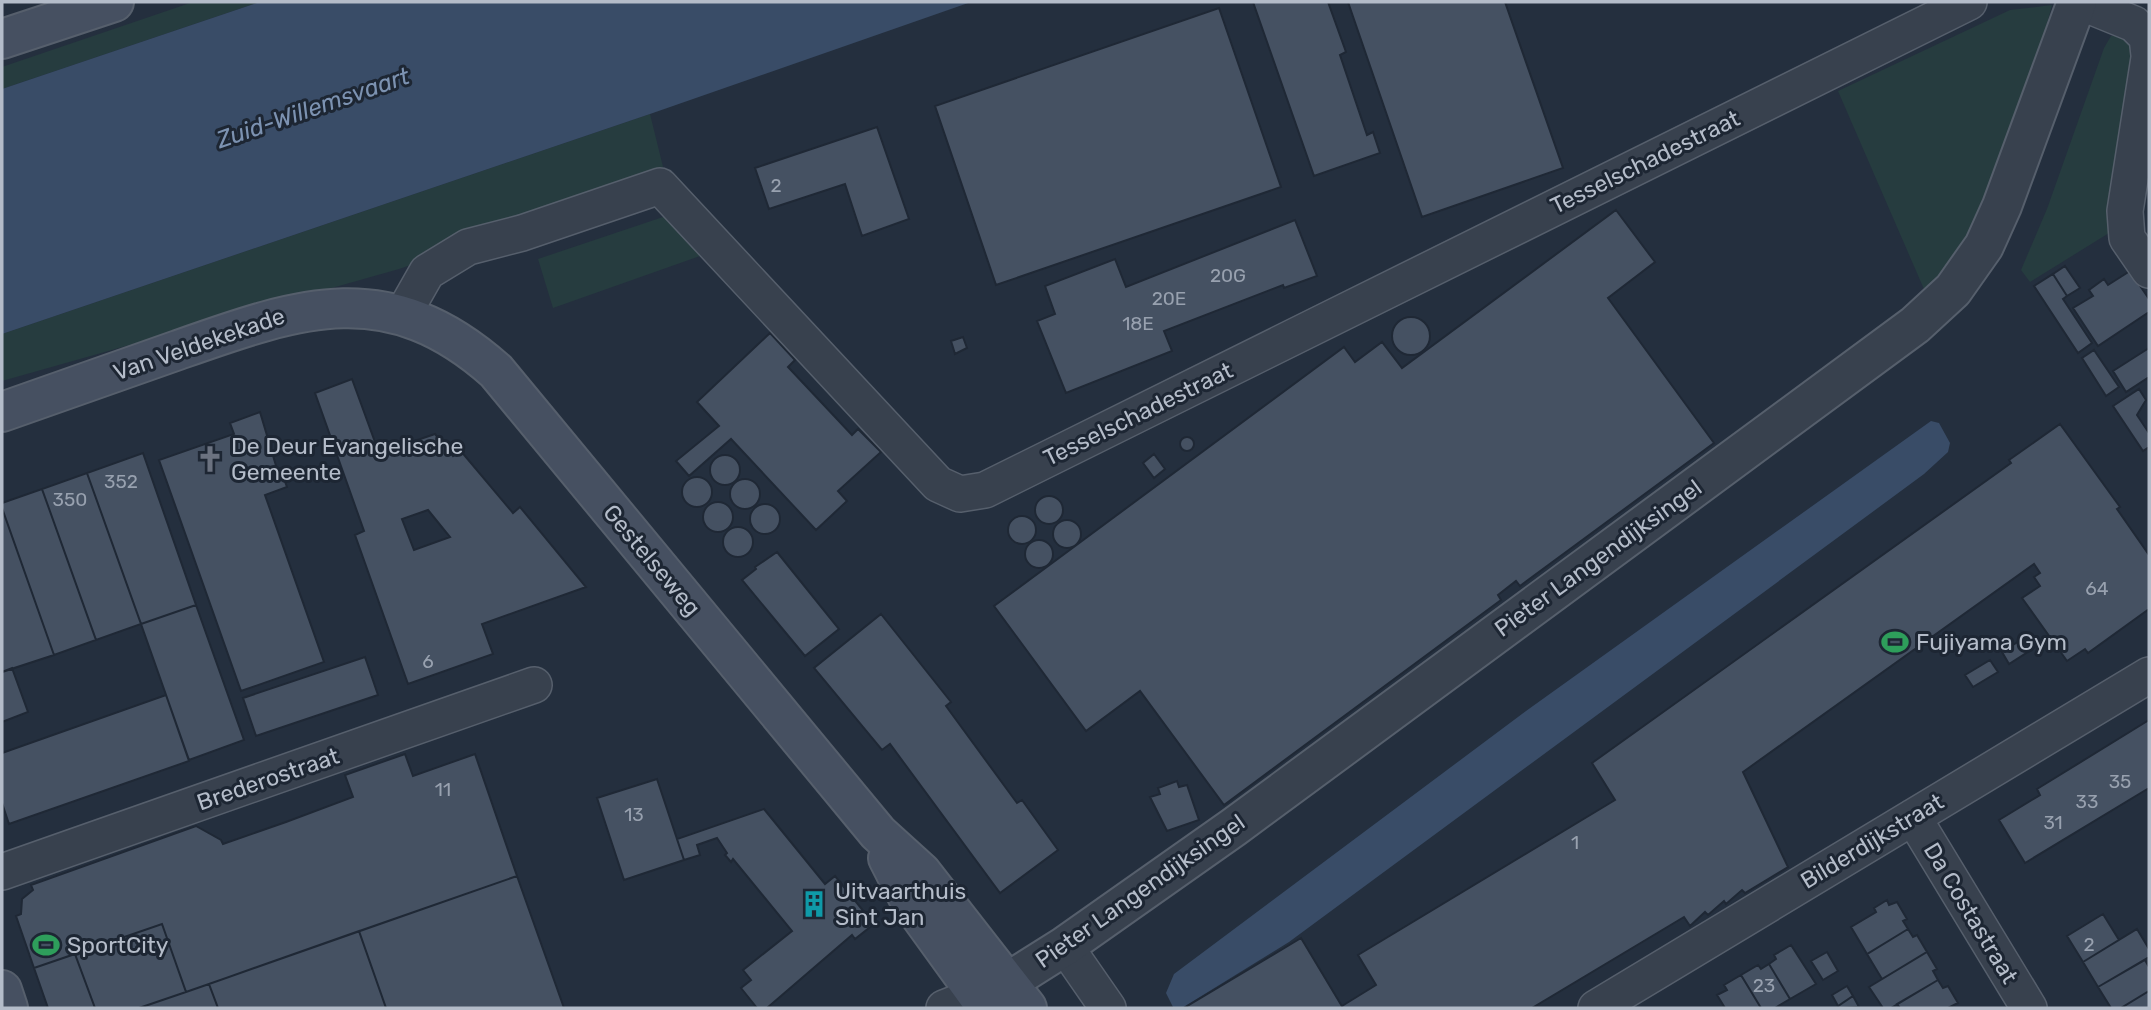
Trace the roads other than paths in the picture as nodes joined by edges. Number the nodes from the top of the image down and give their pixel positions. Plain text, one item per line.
1 (114, 2) edge
2 (1969, 2) edge
3 (2079, 2) edge
4 (2, 39) edge
5 (2149, 56) edge
6 (2149, 270) edge
7 (402, 316) junction
8 (2, 412) edge
9 (2149, 675) edge
10 (534, 685) dead end
11 (1913, 817) junction
12 (2, 872) edge
13 (1065, 946) junction
14 (2, 990) edge
15 (989, 1000) edge
16 (8, 1008) edge
17 (1108, 1008) edge
18 (1596, 1008) edge
19 (2029, 1008) edge

1 - 4 main road
2 - 7 street, Tesselschadestraat
3 - 5 street
3 - 13 street, Pieter Langendijksingel
5 - 6 street
7 - 8 main road, Van Veldekekade
7 - 15 main road, Gestelseweg
9 - 11 street, Bilderdijkstraat
10 - 12 street, Brederostraat
11 - 18 street, Bilderdijkstraat
11 - 19 street, Da Costastraat
13 - 15 street, Pieter Langendijksingel
13 - 17 street
14 - 16 main road

